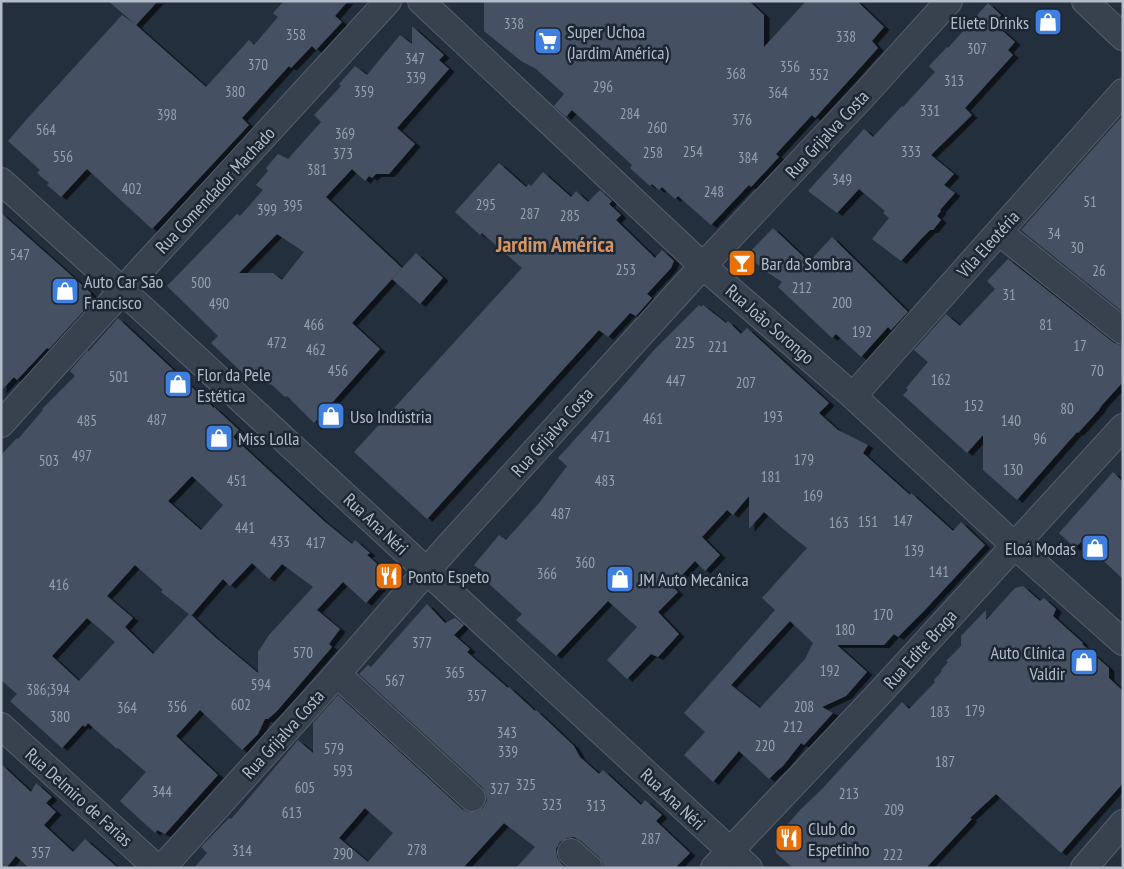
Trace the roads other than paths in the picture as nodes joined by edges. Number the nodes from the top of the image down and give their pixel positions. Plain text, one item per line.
1 (388, 1) edge
2 (421, 1) edge
3 (949, 1) edge
4 (1085, 1) edge
5 (1123, 36) edge
6 (1123, 92) edge
7 (1, 181) edge
8 (999, 232) junction
9 (704, 266) junction
10 (123, 290) junction
11 (1123, 331) edge
12 (853, 396) junction
13 (1, 424) edge
14 (1123, 427) edge
15 (1014, 544) junction
16 (427, 570) junction
17 (1123, 642) edge
18 (337, 674) junction
19 (1, 726) edge
20 (472, 798) dead end
21 (1123, 823) edge
22 (731, 862) edge
23 (157, 868) edge
24 (162, 868) edge
25 (1084, 868) edge

1 - 10 street, Rua Comendador Machado
2 - 9 street, Rua João Sorongo
3 - 9 street, Rua Grijalva Costa
4 - 5 street
6 - 8 street, Vila Eleotéria
7 - 10 street, Rua Ana Néri
8 - 11 street
8 - 12 street, Vila Eleotéria
9 - 12 street, Rua João Sorongo
9 - 16 street, Rua Grijalva Costa
10 - 13 street, Rua Comendador Machado
10 - 16 street, Rua Ana Néri
12 - 15 street, Rua João Sorongo
14 - 15 street, Rua Edite Braga
15 - 17 street, Rua João Sorongo
15 - 22 street, Rua Edite Braga
16 - 18 street, Rua Grijalva Costa
16 - 22 street, Rua Ana Néri
18 - 20 street
18 - 24 street, Rua Grijalva Costa
19 - 23 street, Rua Delmiro de Farias
21 - 25 street

